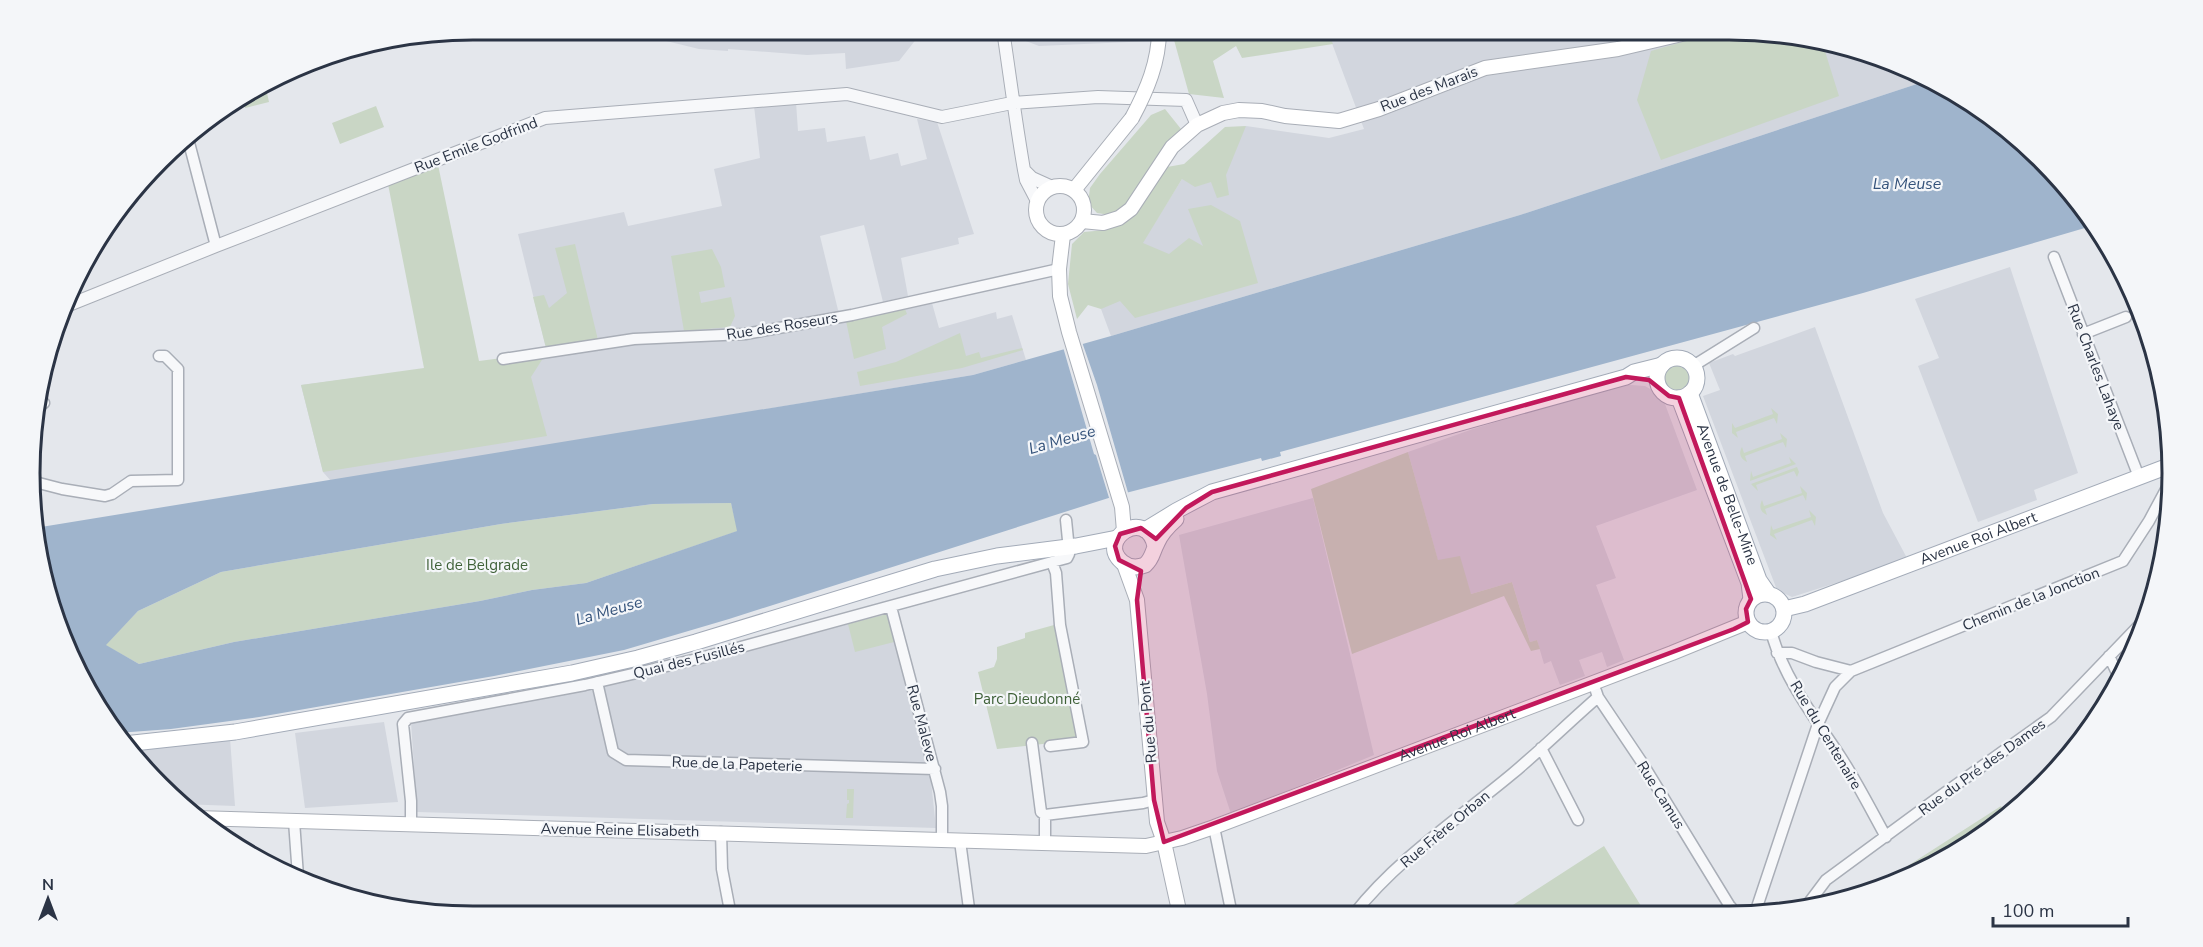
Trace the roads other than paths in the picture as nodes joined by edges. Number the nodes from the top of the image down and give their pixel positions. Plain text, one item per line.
1 (996, 40) edge
2 (1005, 40) edge
3 (1158, 40) edge
4 (1656, 40) edge
5 (1012, 102) junction
6 (1197, 125) junction
7 (190, 146) edge
8 (1024, 171) junction
9 (1052, 187) junction
10 (1074, 190) junction
11 (1037, 201) junction
12 (1082, 221) junction
13 (1063, 235) junction
14 (216, 246) junction
15 (2054, 258) dead end
16 (1059, 269) junction
17 (76, 302) edge
18 (2126, 317) dead end
19 (1754, 328) dead end
20 (2083, 334) junction
21 (159, 356) dead end
22 (503, 359) dead end
23 (1662, 364) junction
24 (1693, 366) junction
25 (1626, 377) junction
26 (1658, 384) junction
27 (1685, 395) junction
28 (2162, 470) edge
29 (2139, 477) junction
30 (40, 483) edge
31 (2162, 496) edge
32 (1186, 508) junction
33 (1066, 520) dead end
34 (1127, 541) junction
35 (1155, 546) junction
36 (1071, 547) junction
37 (1052, 562) junction
38 (1145, 565) junction
39 (1768, 593) junction
40 (1751, 599) junction
41 (1137, 600) junction
42 (891, 607) junction
43 (1784, 609) junction
44 (1748, 622) junction
45 (1771, 631) junction
46 (2133, 632) edge
47 (1778, 653) junction
48 (2109, 656) junction
49 (2115, 670) edge
50 (1851, 671) junction
51 (597, 682) junction
52 (1594, 682) junction
53 (1598, 697) junction
54 (1818, 724) junction
55 (135, 743) edge
56 (1050, 746) dead end
57 (1033, 747) dead end
58 (1541, 747) junction
59 (935, 769) junction
60 (1154, 800) junction
61 (1045, 815) junction
62 (212, 818) edge
63 (1578, 819) dead end
64 (294, 821) junction
65 (411, 824) junction
66 (1214, 826) junction
67 (721, 832) junction
68 (1886, 837) junction
69 (942, 840) junction
70 (960, 841) junction
71 (1164, 842) junction
72 (1045, 843) junction
73 (298, 869) edge
74 (1813, 898) edge
75 (729, 906) edge
76 (969, 906) edge
77 (1178, 906) edge
78 (1230, 906) edge
79 (1360, 906) edge
80 (1730, 906) edge
81 (1757, 906) edge

1 - 5 street
2 - 5 street
3 - 10 main road, bridge
4 - 6 main road, Rue des Marais
5 - 6 street
5 - 8 street
5 - 14 street, Rue Emile Godfrind
6 - 12 main road, Rue des Marais
7 - 14 street
8 - 9 street
8 - 11 street
9 - 10 main road
9 - 11 main road
10 - 12 main road
11 - 13 main road
12 - 13 main road
13 - 16 main road, Rue du Pont
14 - 17 street, Rue Emile Godfrind
15 - 20 street, Rue Charles Lahaye
16 - 22 street, Rue des Roseurs
16 - 34 main road, Rue du Pont
18 - 20 street
19 - 24 street
20 - 29 street, Rue Charles Lahaye
21 - 30 street
23 - 24 main road
23 - 25 main road
23 - 26 main road
24 - 27 main road
25 - 26 main road
25 - 32 main road
26 - 27 main road
27 - 39 main road, Avenue de Belle-Mine
27 - 40 main road, Avenue de Belle-Mine
28 - 29 main road, Avenue Roi Albert
29 - 43 main road, Avenue Roi Albert
31 - 50 street, Chemin de la Jonction
32 - 34 main road
32 - 35 main road
33 - 36 street
34 - 35 main road
34 - 36 main road
34 - 38 main road
34 - 41 main road, Rue du Pont
35 - 38 main road
36 - 37 street, Quai des Fusillés
36 - 55 main road
37 - 42 street, Quai des Fusillés
37 - 56 street
38 - 41 main road, Rue du Pont
39 - 40 main road
39 - 43 main road
40 - 44 main road
41 - 60 main road, Rue du Pont
42 - 51 street, Quai des Fusillés
42 - 59 street, Rue Maleve
43 - 45 main road
44 - 45 main road
44 - 52 main road, Avenue Roi Albert
45 - 47 street, Rue du Centenaire
46 - 48 street, Rue du Pré des Dames
47 - 50 street
47 - 54 street, Rue du Centenaire
48 - 49 street
48 - 68 street, Rue du Pré des Dames
50 - 54 street, Chemin de la Jonction
51 - 59 street, Rue de la Papeterie
51 - 65 street, Quai des Fusillés
52 - 53 street, Rue Camus
52 - 66 main road, Avenue Roi Albert
53 - 58 street, Rue Frère Orban
53 - 80 street, Rue Camus
54 - 68 street, Rue du Centenaire
54 - 81 street, Chemin de la Jonction
57 - 61 street
58 - 63 street
58 - 79 street, Rue Frère Orban
59 - 69 street, Rue Maleve
60 - 61 street
60 - 71 main road, Rue du Pont
61 - 72 street
62 - 64 main road, Avenue Reine Elisabeth
64 - 65 main road, Avenue Reine Elisabeth
64 - 73 street
65 - 67 main road, Avenue Reine Elisabeth
66 - 71 main road, Avenue Roi Albert
66 - 78 street
67 - 69 main road, Avenue Reine Elisabeth
67 - 75 street
68 - 74 street, Rue du Pré des Dames
69 - 70 main road, Avenue Reine Elisabeth
70 - 72 main road, Avenue Reine Elisabeth
70 - 76 street
71 - 72 main road, Avenue Reine Elisabeth
71 - 77 main road, Rue du Pont

